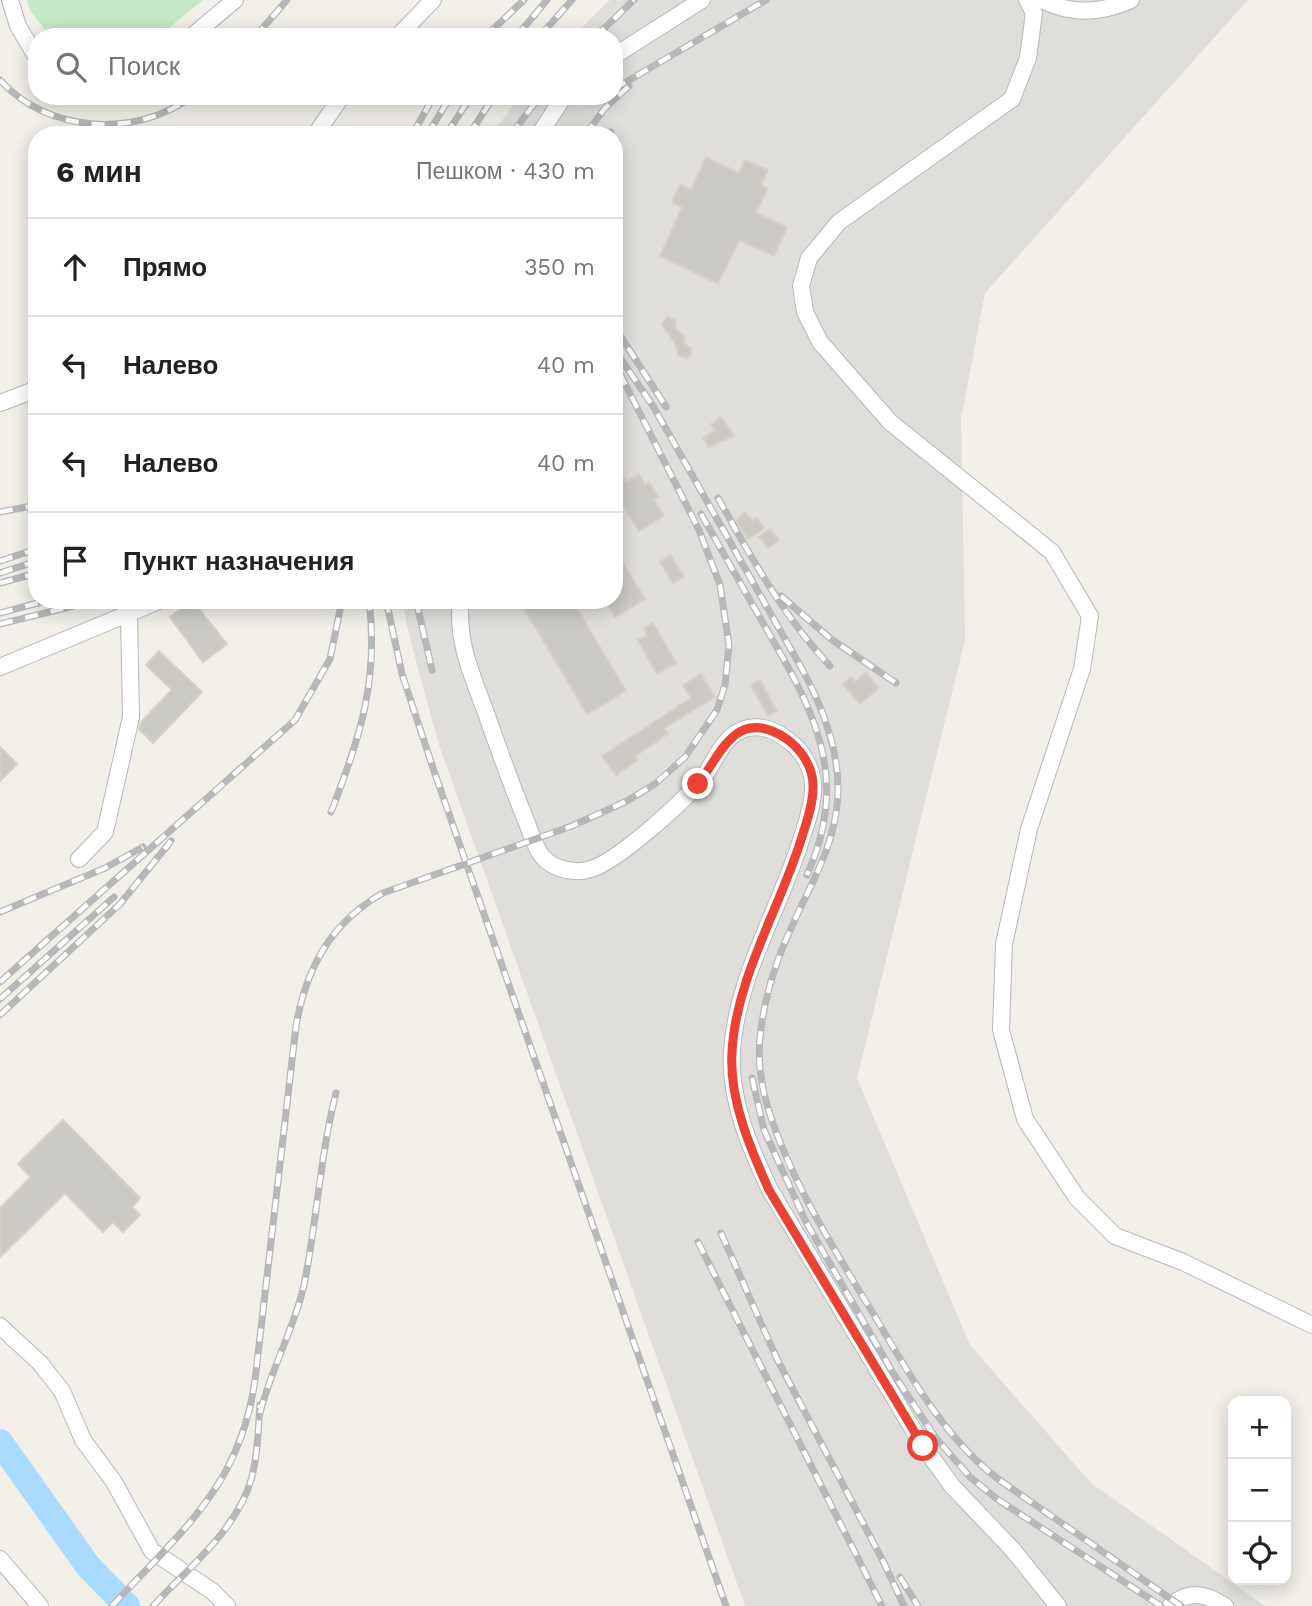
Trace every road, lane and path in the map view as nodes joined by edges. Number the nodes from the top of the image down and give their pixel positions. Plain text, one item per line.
1 (10, 0) edge
2 (235, 0) edge
3 (433, 0) edge
4 (702, 0) edge
5 (1027, 0) edge
6 (1042, 0) edge
7 (1131, 0) edge
8 (202, 28) edge
9 (406, 28) edge
10 (28, 43) edge
11 (623, 50) edge
12 (336, 105) edge
13 (558, 105) edge
14 (321, 126) edge
15 (545, 126) edge
16 (28, 392) edge
17 (0, 403) edge
18 (140, 609) edge
19 (461, 609) edge
20 (129, 614) junction
21 (0, 667) edge
22 (79, 859) dead end
23 (1312, 1325) edge
24 (0, 1326) edge
25 (0, 1559) edge
26 (40, 1606) edge
27 (227, 1606) edge
28 (1058, 1606) edge
29 (1170, 1606) edge
30 (1225, 1606) edge

1 - 10 lane
2 - 8 lane
3 - 9 lane
4 - 11 lane
5 - 23 lane
6 - 7 lane
12 - 14 lane
13 - 15 lane
16 - 17 lane
18 - 20 lane
19 - 28 lane
20 - 21 lane
20 - 22 lane
24 - 27 lane
25 - 26 lane
29 - 30 lane

